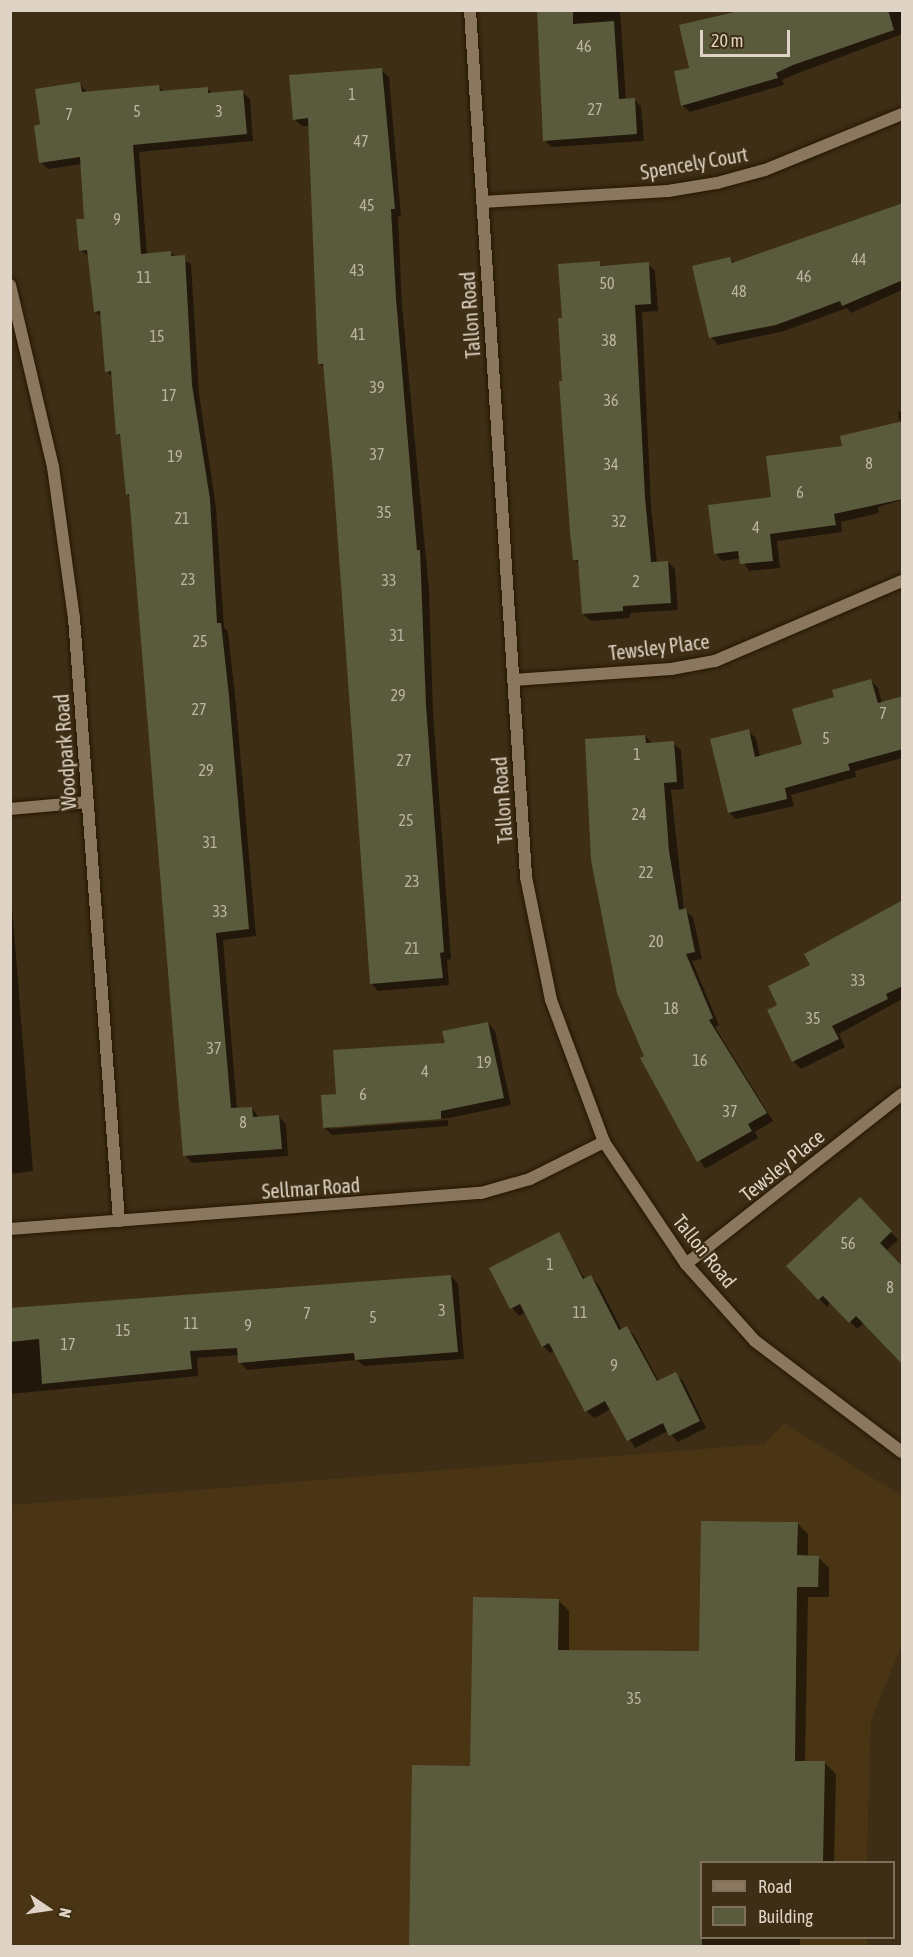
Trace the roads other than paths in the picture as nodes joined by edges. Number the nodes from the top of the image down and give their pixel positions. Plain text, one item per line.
1 (470, 10) edge
2 (903, 114) edge
3 (482, 202) junction
4 (10, 285) edge
5 (903, 581) edge
6 (513, 680) junction
7 (88, 802) junction
8 (10, 808) edge
9 (903, 1094) edge
10 (604, 1142) junction
11 (119, 1221) junction
12 (10, 1229) edge
13 (686, 1264) junction
14 (903, 1452) edge

1 - 3 street, Tallon Road
2 - 3 street, Spencely Court
3 - 6 street, Tallon Road
4 - 7 street, Woodpark Road
5 - 6 street, Tewsley Place
6 - 10 street, Tallon Road
7 - 8 street
7 - 11 street, Woodpark Road
9 - 13 street, Tewsley Place
10 - 11 street, Sellmar Road
10 - 13 street, Tallon Road
11 - 12 street, Sellmar Road
13 - 14 street, Tallon Road

